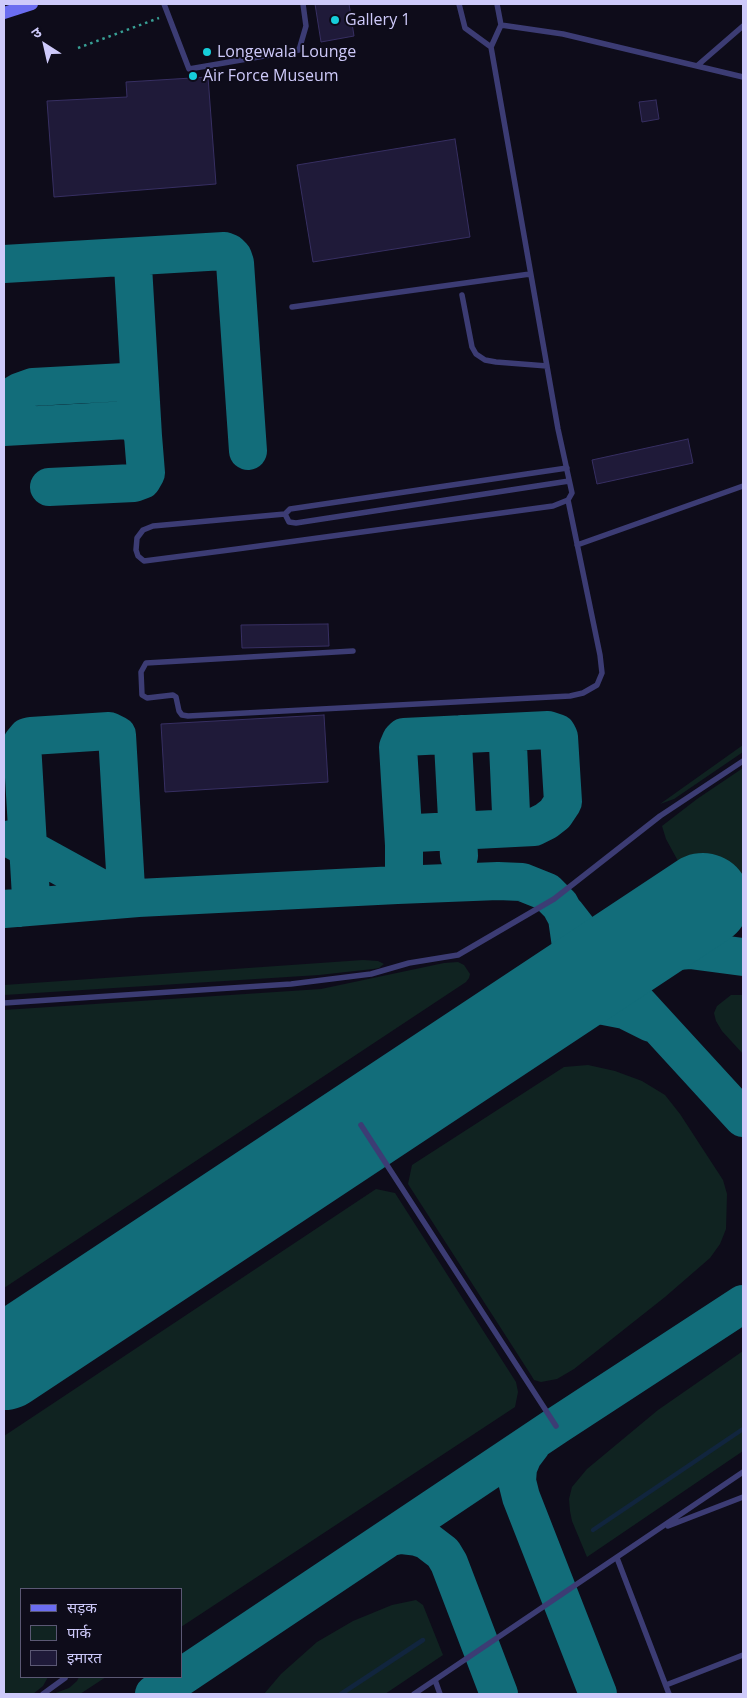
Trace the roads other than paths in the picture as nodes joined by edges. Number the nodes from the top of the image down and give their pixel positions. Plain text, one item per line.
1 (32, 4) edge
2 (164, 4) edge
3 (303, 4) edge
4 (460, 4) edge
5 (497, 4) edge
6 (4, 14) edge
7 (501, 25) junction
8 (743, 26) edge
9 (491, 47) junction
10 (698, 65) junction
11 (743, 76) edge
12 (530, 274) junction
13 (462, 295) dead end
14 (292, 307) dead end
15 (547, 366) junction
16 (567, 468) junction
17 (569, 481) junction
18 (743, 486) edge
19 (568, 500) junction
20 (285, 514) junction
21 (577, 545) junction
22 (353, 651) dead end
23 (743, 761) edge
24 (4, 1003) edge
25 (361, 1126) dead end
26 (556, 1426) dead end
27 (743, 1472) edge
28 (743, 1497) edge
29 (658, 1530) junction
30 (617, 1558) junction
31 (743, 1655) edge
32 (65, 1678) edge
33 (435, 1680) junction
34 (666, 1685) junction
35 (43, 1694) edge
36 (414, 1694) edge
37 (440, 1694) edge
38 (669, 1694) edge

1 - 6 street
2 - 3 lane
4 - 9 lane
5 - 7 lane
7 - 9 lane
7 - 10 lane
8 - 10 lane
9 - 12 lane
10 - 11 lane
12 - 14 lane
12 - 15 lane
13 - 15 lane
15 - 16 lane
16 - 17 lane
16 - 20 lane
17 - 19 lane
17 - 20 lane
18 - 21 lane
19 - 20 lane
19 - 21 lane
21 - 22 lane
23 - 24 lane
25 - 26 lane
27 - 29 lane
28 - 29 lane
29 - 30 lane
30 - 33 lane
30 - 34 lane
31 - 34 lane
32 - 35 lane
33 - 36 lane
33 - 37 lane
34 - 38 lane

